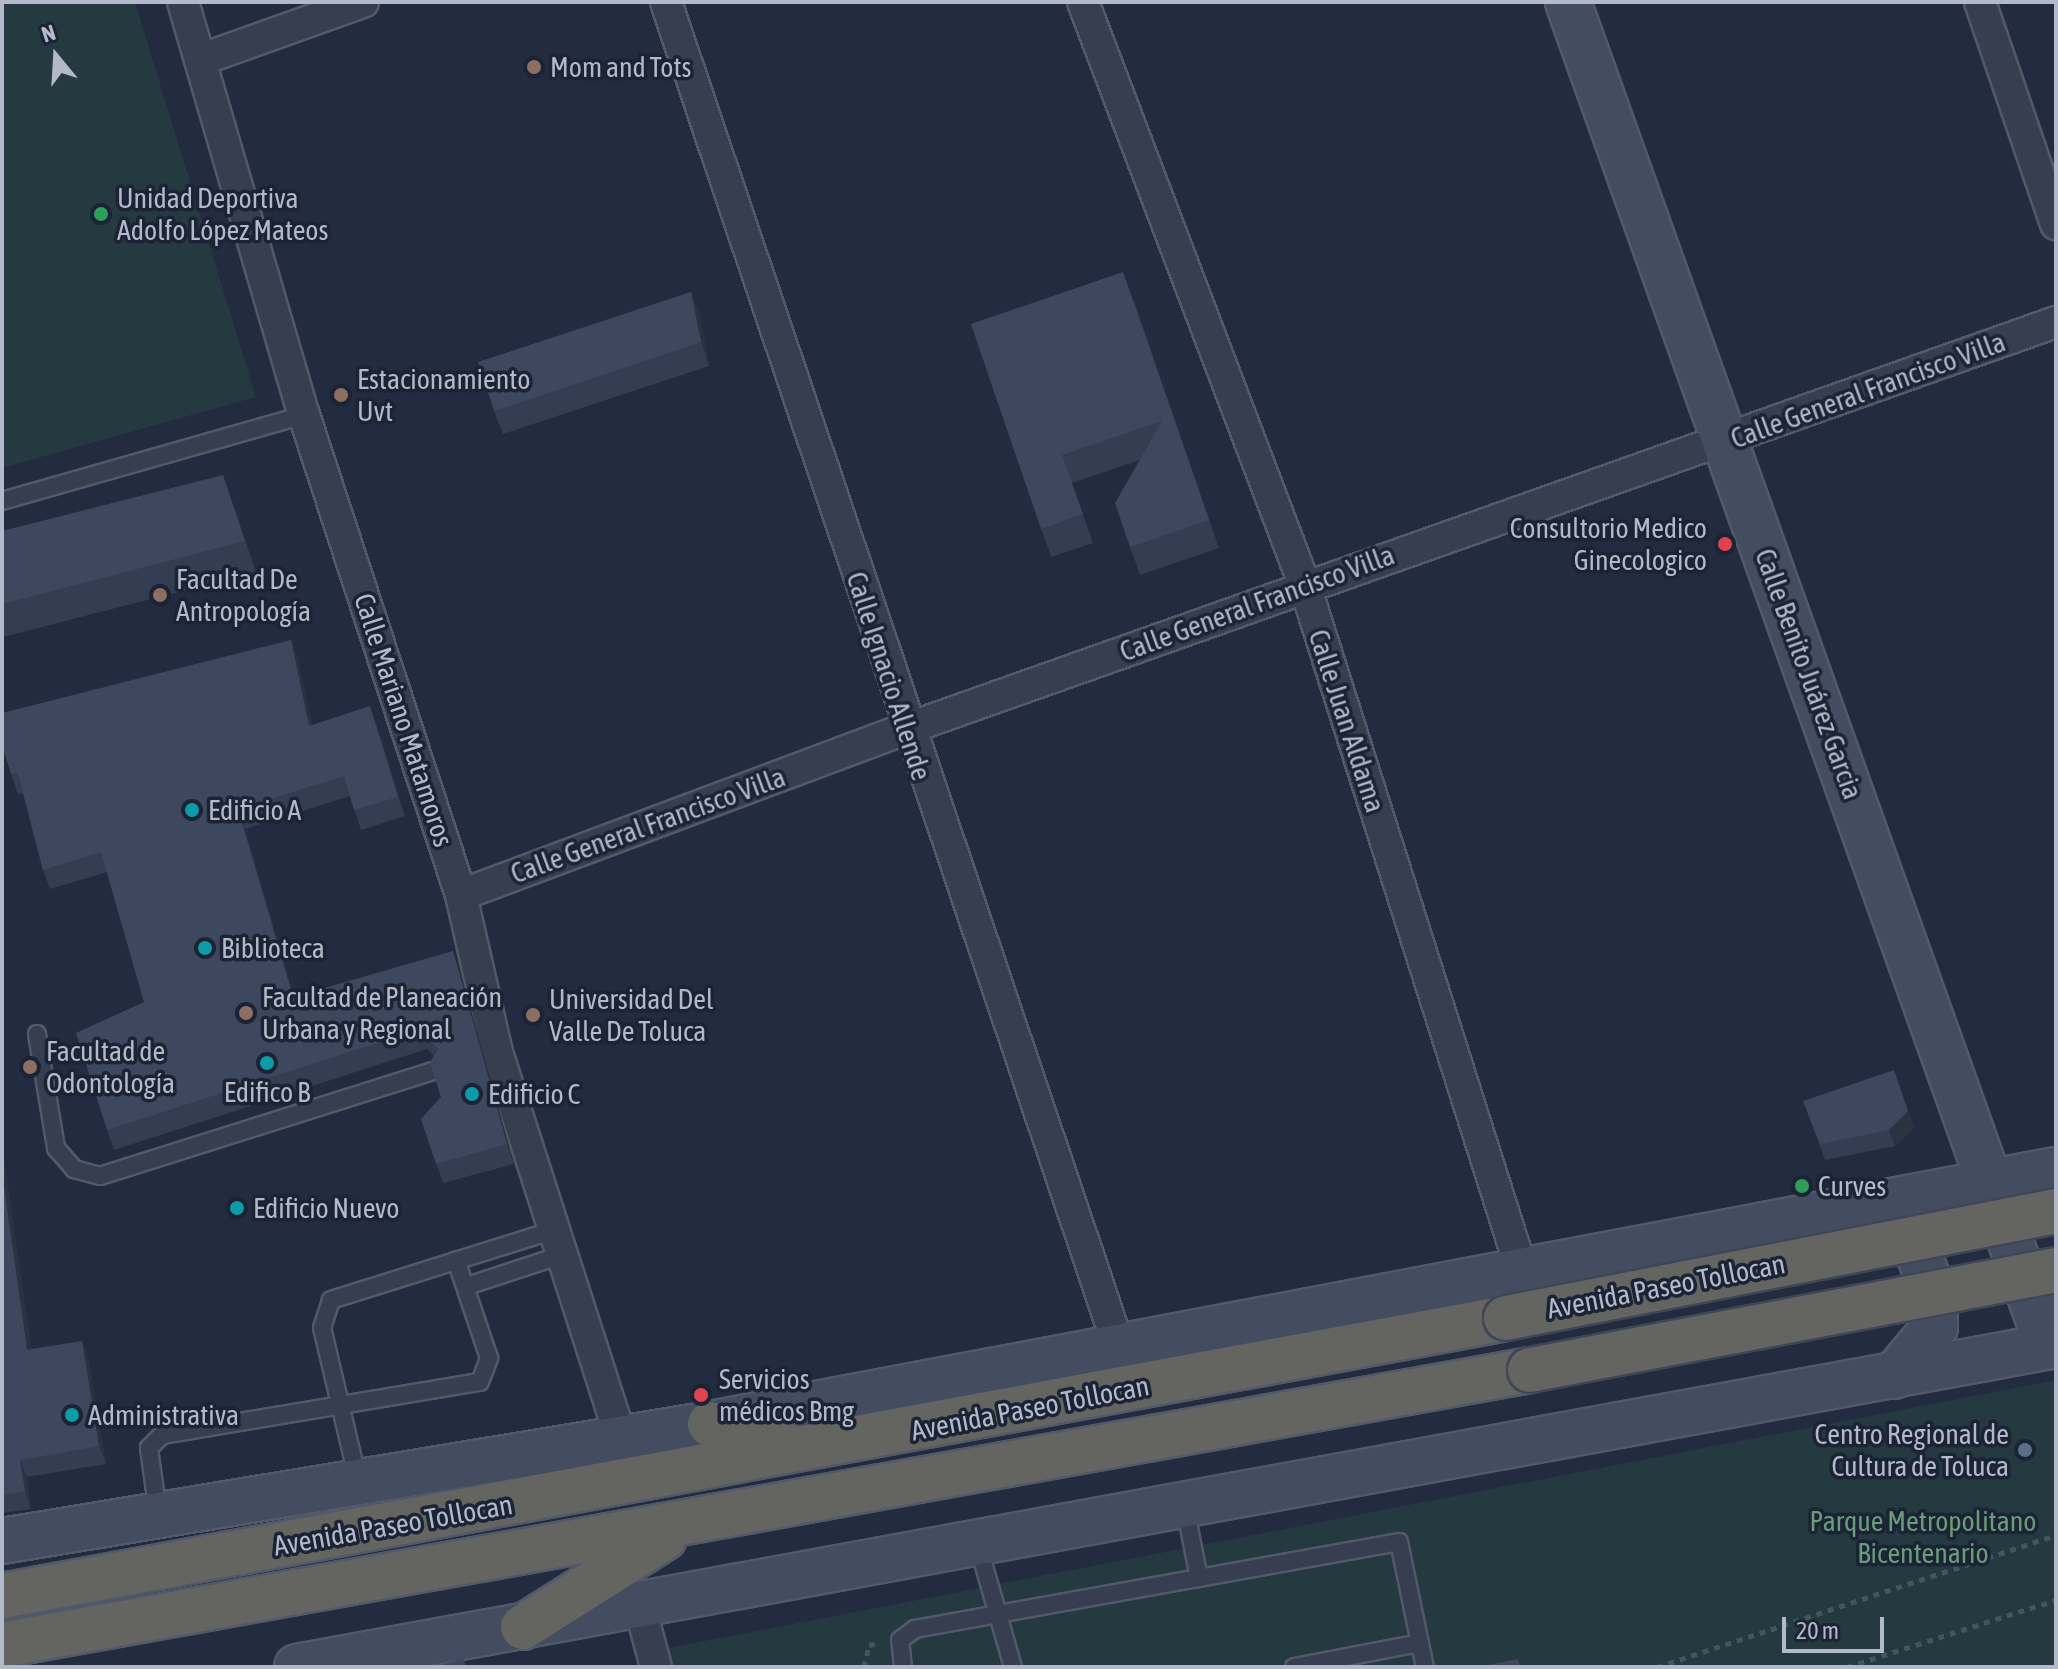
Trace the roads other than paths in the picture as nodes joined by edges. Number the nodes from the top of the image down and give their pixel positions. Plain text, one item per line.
1 (183, 2) edge
2 (363, 2) edge
3 (666, 2) edge
4 (1083, 2) edge
5 (1568, 2) edge
6 (1980, 2) edge
7 (200, 60) junction
8 (2056, 224) edge
9 (2056, 322) edge
10 (304, 415) junction
11 (1724, 441) junction
12 (2, 501) edge
13 (1305, 586) junction
14 (906, 729) junction
15 (461, 895) junction
16 (37, 1034) dead end
17 (434, 1071) edge
18 (2056, 1170) edge
19 (1995, 1181) junction
20 (1863, 1204) junction
21 (2056, 1211) edge
22 (558, 1242) junction
23 (456, 1260) junction
24 (1521, 1268) junction
25 (2056, 1270) edge
26 (467, 1286) junction
27 (2052, 1345) edge
28 (1119, 1347) junction
29 (1894, 1376) junction
30 (341, 1406) junction
31 (710, 1424) junction
32 (621, 1438) junction
33 (807, 1451) junction
34 (358, 1482) junction
35 (1185, 1507) junction
36 (158, 1515) junction
37 (683, 1526) junction
38 (2, 1541) edge
39 (978, 1545) junction
40 (1199, 1578) junction
41 (2, 1596) edge
42 (640, 1607) junction
43 (996, 1615) junction
44 (523, 1627) junction
45 (1420, 1643) junction
46 (2, 1645) edge
47 (297, 1667) edge
48 (656, 1667) edge
49 (903, 1667) edge
50 (1013, 1667) edge
51 (1294, 1667) edge
52 (1425, 1667) edge

1 - 7 street, Calle Mariano Matamoros
2 - 7 street
3 - 14 street, Calle Ignacio Allende
4 - 13 street, Calle Juan Aldama
5 - 11 main road, Calle Benito Juárez Garcia
6 - 8 street
7 - 10 street, Calle Mariano Matamoros
9 - 11 street, Calle General Francisco Villa
10 - 12 lane
10 - 15 street, Calle Mariano Matamoros
11 - 13 street, Calle General Francisco Villa
11 - 19 main road, Calle Benito Juárez Garcia
13 - 14 street, Calle General Francisco Villa
13 - 24 street, Calle Juan Aldama
14 - 15 street, Calle General Francisco Villa
14 - 28 street, Calle Ignacio Allende
15 - 22 street, Calle Mariano Matamoros
16 - 17 lane
18 - 19 main road, Avenida Paseo Tollocan
19 - 20 main road, Avenida Paseo Tollocan
19 - 27 main road, Calle Benito Juárez Garcia
20 - 24 main road, Avenida Paseo Tollocan
20 - 29 main road
21 - 33 highway, Avenida Paseo Tollocan, bridge
22 - 23 lane
22 - 26 lane
22 - 32 street, Calle Mariano Matamoros
23 - 26 lane
23 - 30 lane
24 - 28 main road, Avenida Paseo Tollocan
25 - 37 highway, Avenida Paseo Tollocan, bridge
26 - 30 lane
27 - 29 main road
28 - 31 main road, Avenida Paseo Tollocan
29 - 35 main road
30 - 34 lane
30 - 36 lane
31 - 32 main road, Avenida Paseo Tollocan
31 - 33 highway
32 - 34 main road, Avenida Paseo Tollocan
33 - 41 highway, Avenida Paseo Tollocan
34 - 36 main road, Avenida Paseo Tollocan
35 - 39 main road
35 - 40 lane
36 - 38 main road, Avenida Paseo Tollocan
37 - 44 highway
37 - 46 highway, Avenida Paseo Tollocan
39 - 42 main road
39 - 43 lane
40 - 43 lane
40 - 45 lane
42 - 44 main road
42 - 48 street
43 - 49 lane
43 - 50 lane
44 - 47 main road
45 - 51 lane
45 - 52 lane

